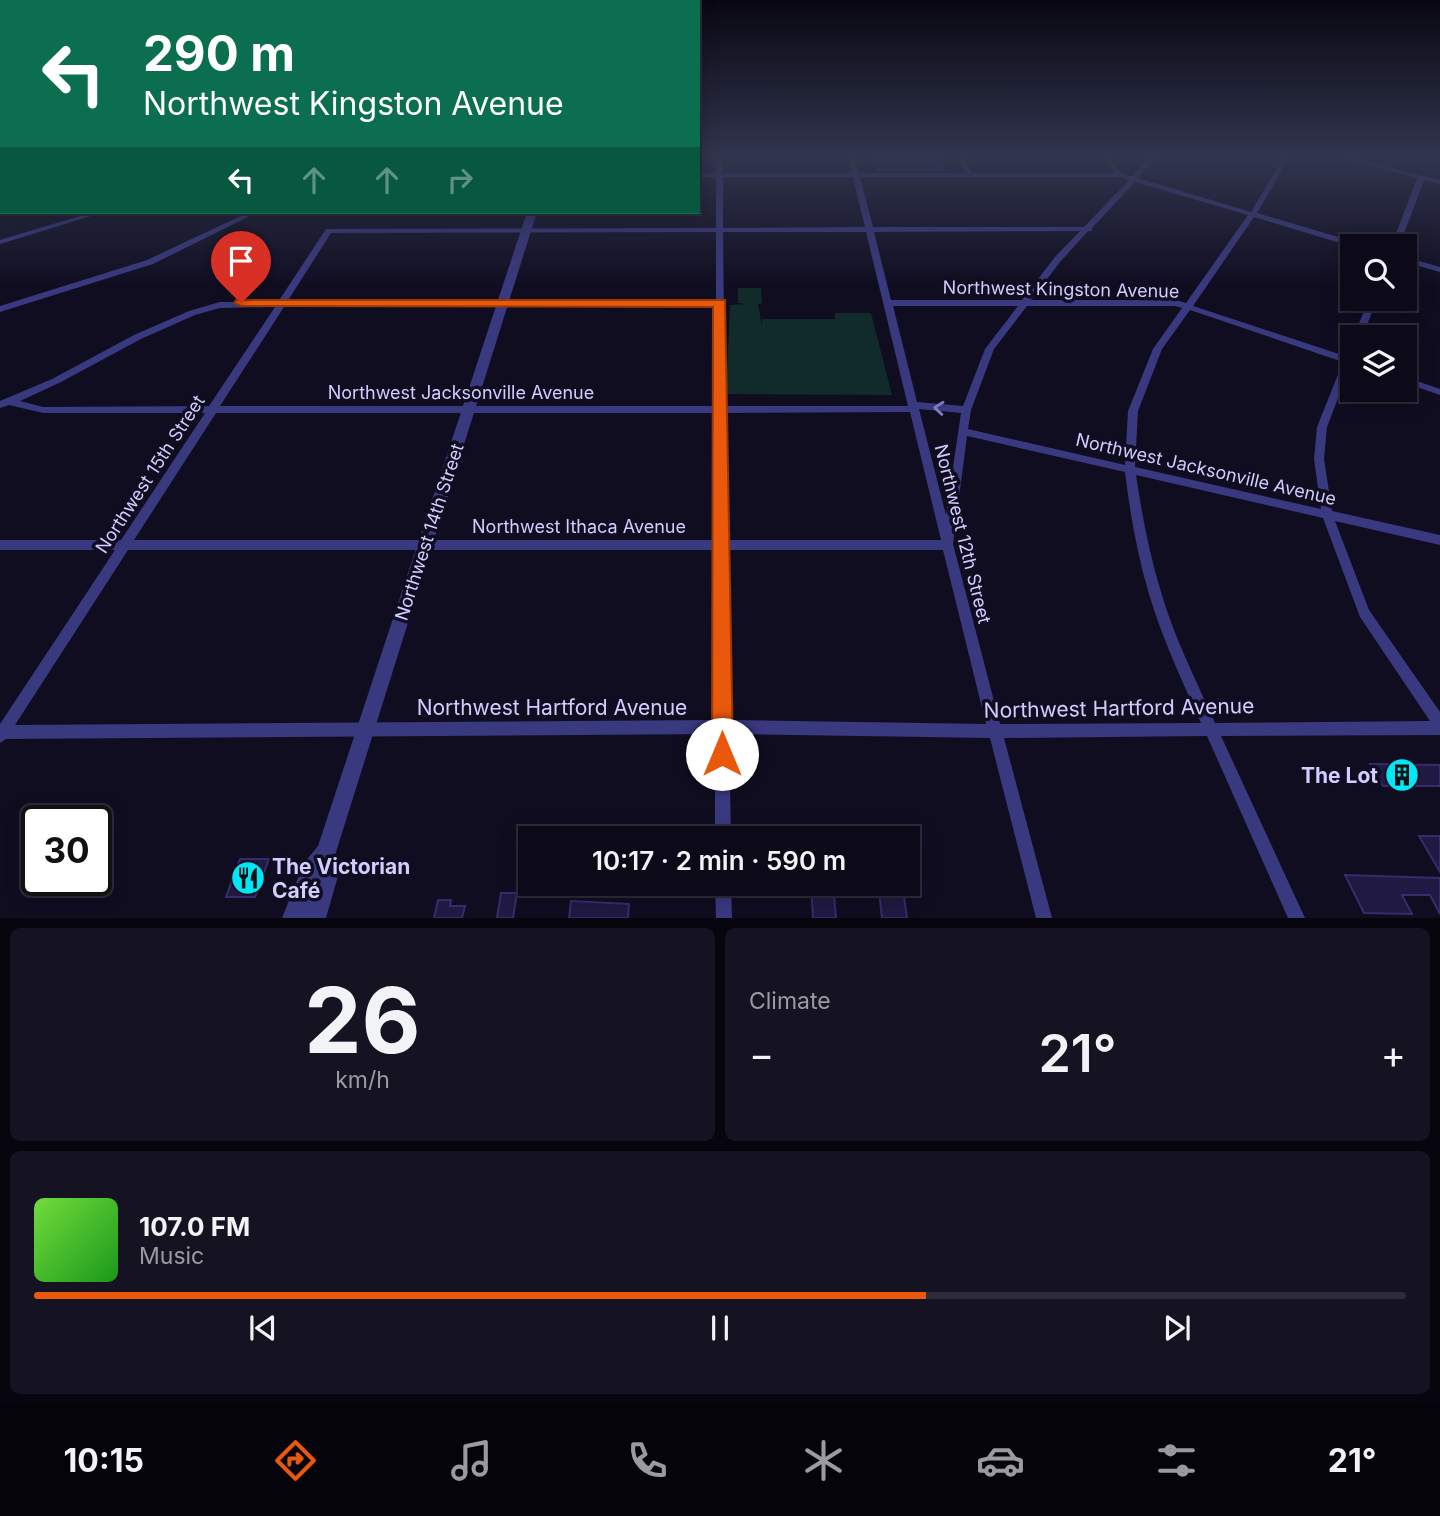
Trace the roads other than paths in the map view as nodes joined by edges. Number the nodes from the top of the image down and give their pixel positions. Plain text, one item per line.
1 (719, 201) edge
2 (862, 201) edge
3 (1114, 201) edge
4 (1204, 201) edge
5 (1261, 201) edge
6 (1413, 201) edge
7 (93, 214) edge
8 (250, 214) edge
9 (531, 214) edge
10 (1253, 215) junction
11 (526, 229) junction
12 (720, 229) junction
13 (1089, 229) junction
14 (868, 230) junction
15 (1400, 234) edge
16 (1340, 241) edge
17 (0, 242) edge
18 (1417, 263) edge
19 (1440, 270) edge
20 (1022, 302) junction
21 (503, 303) junction
22 (720, 303) junction
23 (887, 303) junction
24 (282, 304) junction
25 (1186, 305) junction
26 (0, 309) edge
27 (1340, 358) edge
28 (1417, 384) edge
29 (1340, 385) edge
30 (1440, 392) edge
31 (5, 404) edge
32 (913, 407) junction
33 (469, 409) junction
34 (721, 409) junction
35 (213, 410) junction
36 (966, 410) junction
37 (964, 432) junction
38 (1130, 470) junction
39 (1327, 514) junction
40 (1440, 540) edge
41 (721, 543) junction
42 (424, 544) junction
43 (0, 545) edge
44 (124, 545) junction
45 (947, 545) junction
46 (722, 726) junction
47 (1440, 726) edge
48 (365, 728) junction
49 (1209, 728) junction
50 (997, 730) junction
51 (1, 734) edge
52 (723, 826) edge
53 (326, 852) junction
54 (723, 896) edge
55 (293, 918) edge
56 (315, 918) edge
57 (724, 918) edge
58 (1044, 918) edge
59 (1297, 918) edge

1 - 12 street
2 - 14 street, Northwest 12th Street
3 - 13 street
4 - 10 street
5 - 10 street
6 - 15 street
7 - 17 street
8 - 26 street
9 - 11 street, Northwest 14th Street
10 - 16 street
10 - 25 street
11 - 12 street
11 - 21 street, Northwest 14th Street
11 - 24 street, Northwest 15th Street
12 - 14 street
12 - 22 street
13 - 14 street
13 - 20 street
14 - 23 street, Northwest 12th Street
18 - 19 street
20 - 23 street, Northwest Kingston Avenue
20 - 25 street, Northwest Kingston Avenue
20 - 36 street
21 - 22 street
21 - 24 street
21 - 33 street, Northwest 14th Street
22 - 34 street
23 - 32 street, Northwest 12th Street
24 - 31 street
24 - 35 street, Northwest 15th Street
25 - 27 street, Northwest Kingston Avenue
25 - 38 street
28 - 30 street
29 - 39 street
31 - 35 street, Northwest Jacksonville Avenue
32 - 34 street, Northwest Jacksonville Avenue
36 -> 32 street, Northwest Jacksonville Avenue
32 - 45 street, Northwest 12th Street
33 - 34 street, Northwest Jacksonville Avenue
33 - 35 street, Northwest Jacksonville Avenue
33 - 42 street, Northwest 14th Street
34 - 41 street
35 - 44 street, Northwest 15th Street
36 - 37 street
37 - 38 street, Northwest Jacksonville Avenue
37 - 45 street
38 - 39 street, Northwest Jacksonville Avenue
38 - 49 street
39 - 40 street, Northwest Jacksonville Avenue
39 - 47 street
41 - 42 street, Northwest Ithaca Avenue
41 - 45 street, Northwest Ithaca Avenue
41 - 46 street
42 - 44 street, Northwest Ithaca Avenue
42 - 48 street, Northwest 14th Street
43 - 44 street, Northwest Ithaca Avenue
44 - 51 street, Northwest 15th Street
45 - 50 street, Northwest 12th Street
46 - 48 street, Northwest Hartford Avenue
46 - 50 street, Northwest Hartford Avenue
46 - 52 street
47 - 49 street, Northwest Hartford Avenue
48 - 51 street, Northwest Hartford Avenue
48 - 53 street, Northwest 14th Street
49 - 50 street, Northwest Hartford Avenue
49 - 59 street
50 - 58 street, Northwest 12th Street
53 - 55 street, Northwest 14th Street
53 - 56 street, Northwest 14th Street
54 - 57 street

